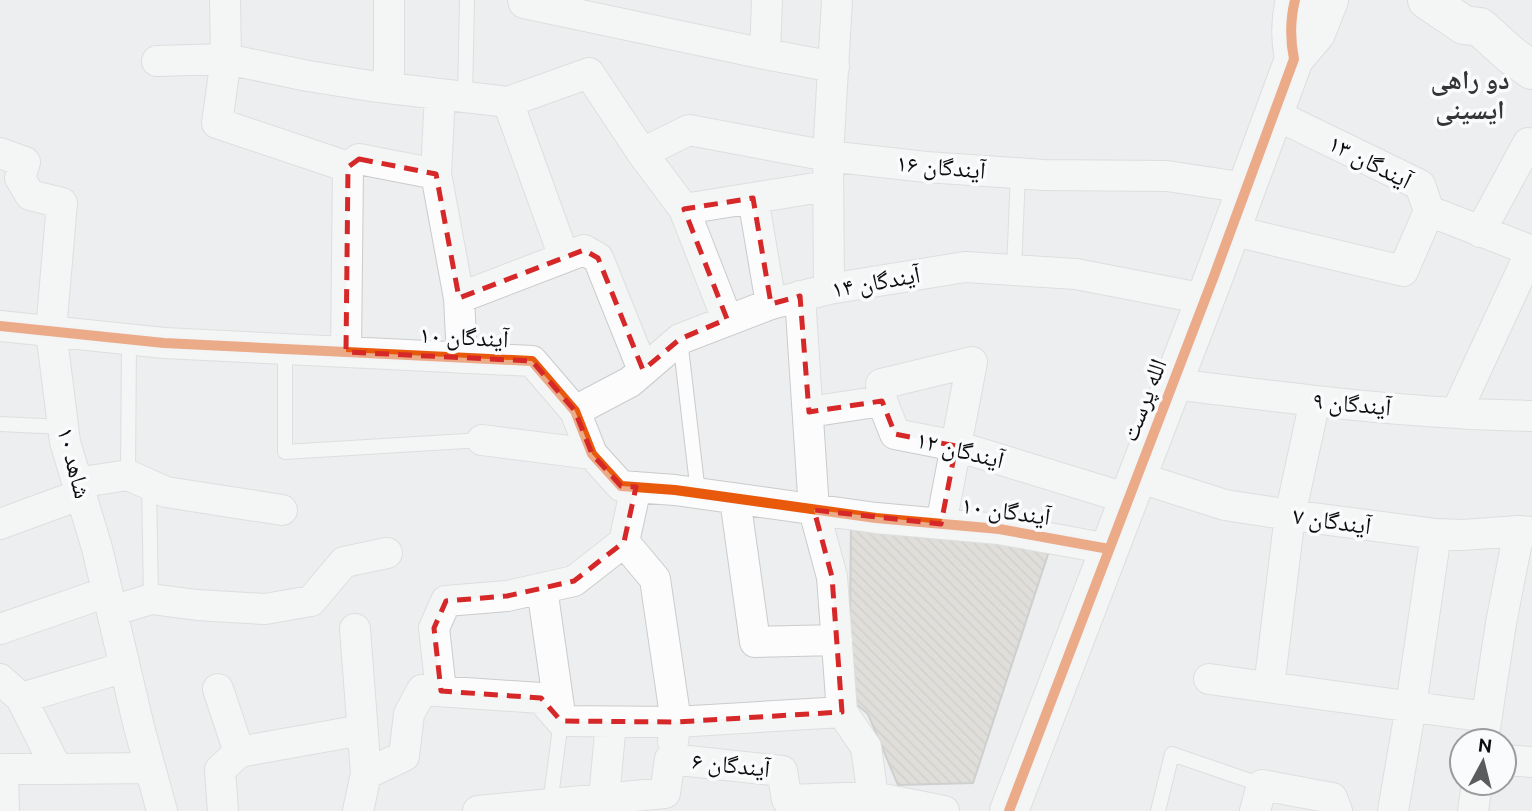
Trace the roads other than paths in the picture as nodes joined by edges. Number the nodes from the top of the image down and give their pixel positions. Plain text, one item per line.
1 (225, 0) edge
2 (389, 0) edge
3 (467, 0) edge
4 (523, 0) edge
5 (767, 0) edge
6 (837, 0) edge
7 (1295, 0) edge
8 (1329, 0) edge
9 (1427, 0) edge
10 (1475, 14) edge
11 (765, 54) junction
12 (226, 59) junction
13 (1294, 59) junction
14 (157, 61) dead end
15 (834, 67) junction
16 (1532, 70) edge
17 (389, 88) junction
18 (453, 95) junction
19 (508, 102) junction
20 (1273, 114) junction
21 (1530, 144) edge
22 (0, 153) edge
23 (642, 153) junction
24 (828, 156) junction
25 (348, 167) junction
26 (1018, 173) junction
27 (436, 174) junction
28 (828, 186) junction
29 (1246, 188) junction
30 (753, 198) junction
31 (684, 209) junction
32 (1429, 211) junction
33 (1230, 230) junction
34 (1480, 232) junction
35 (1532, 251) edge
36 (564, 257) junction
37 (1014, 270) junction
38 (830, 289) junction
39 (800, 296) junction
40 (459, 298) junction
41 (1205, 299) junction
42 (771, 304) junction
43 (727, 319) junction
44 (0, 326) edge
45 (51, 331) junction
46 (130, 339) junction
47 (680, 339) junction
48 (285, 349) junction
49 (346, 352) junction
50 (462, 358) junction
51 (643, 370) junction
52 (1172, 384) junction
53 (882, 401) junction
54 (1315, 401) junction
55 (575, 411) junction
56 (809, 412) junction
57 (1457, 414) junction
58 (1532, 416) edge
59 (0, 424) edge
60 (63, 427) junction
61 (482, 440) joint
62 (956, 446) junction
63 (592, 454) junction
64 (138, 480) junction
65 (636, 487) junction
66 (1133, 488) junction
67 (79, 489) junction
68 (698, 494) junction
69 (735, 499) junction
70 (282, 510) dead end
71 (814, 510) junction
72 (1290, 515) junction
73 (0, 524) edge
74 (941, 524) junction
75 (1525, 531) edge
76 (1436, 534) junction
77 (624, 542) junction
78 (1109, 550) junction
79 (387, 553) dead end
80 (542, 588) junction
81 (151, 599) junction
82 (110, 602) junction
83 (0, 628) edge
84 (355, 629) dead end
85 (837, 640) junction
86 (125, 667) junction
87 (1209, 679) dead end
88 (1269, 687) junction
89 (11, 689) edge
90 (218, 689) dead end
91 (441, 691) junction
92 (1411, 706) junction
93 (842, 712) junction
94 (561, 720) junction
95 (611, 722) junction
96 (677, 722) junction
97 (1479, 727) edge
98 (1485, 727) edge
99 (362, 730) junction
100 (239, 752) junction
101 (670, 760) junction
102 (150, 768) junction
103 (57, 769) junction
104 (366, 774) junction
105 (873, 797) junction
106 (1259, 798) edge
107 (550, 804) junction
108 (605, 805) edge
109 (4, 811) edge
110 (162, 811) edge
111 (223, 811) edge
112 (358, 811) edge
113 (478, 811) edge
114 (944, 811) edge
115 (1009, 811) edge
116 (1158, 811) edge
117 (1337, 811) edge
118 (1393, 811) edge

1 - 12 street
2 - 17 street
3 - 18 lane
4 - 11 street
5 - 11 street
6 - 15 street
7 - 13 street, الله پرست
8 - 13 street
9 - 10 street
10 - 16 street
11 - 15 street
12 - 14 street
12 - 17 street
12 - 25 street
13 - 20 street, الله پرست
15 - 24 street
17 - 18 street
18 - 19 street
18 - 27 street
19 - 23 street
19 - 36 street
20 - 29 street, الله پرست
20 - 32 street, آیندگان ۱۳
21 - 34 street
22 - 45 street, شاهد ۱۰
23 - 24 street, آیندگان ۱۶
23 - 31 street
24 - 26 street, آیندگان ۱۶
24 - 28 street
25 - 27 street
25 - 49 street
26 - 29 street, آیندگان ۱۶
26 - 37 lane
27 - 40 street
28 - 30 street
28 - 38 street
29 - 33 street, الله پرست
30 - 31 street
30 - 42 street
31 - 43 street
32 - 33 street
32 - 34 street, آیندگان ۱۳
33 - 41 street, الله پرست
34 - 35 street, آیندگان ۱۳
35 - 57 street
36 - 40 street
36 - 51 street
37 - 38 street, آیندگان ۱۴
37 - 41 street, آیندگان ۱۴
38 - 39 street, آیندگان ۱۴
39 - 42 street, آیندگان ۱۴
39 - 56 street
40 - 50 street
41 - 52 street, الله پرست
42 - 43 street, آیندگان ۱۴
43 - 47 street, آیندگان ۱۴
44 - 45 street, آیندگان ۱۰
45 - 46 street, آیندگان ۱۰
45 - 60 street, شاهد ۱۰
46 - 48 street, آیندگان ۱۰
46 - 64 lane
47 - 51 street, آیندگان ۱۴
47 - 68 lane
48 - 49 street, آیندگان ۱۰
48 - 61 lane
49 - 50 street, آیندگان ۱۰
50 - 55 street, آیندگان ۱۰
51 - 55 street, آیندگان ۱۴
52 - 54 street, آیندگان ۹
52 - 66 street, الله پرست
53 - 56 street
53 - 62 street, آیندگان ۱۲
53 - 62 street
54 - 57 street, آیندگان ۹
54 - 72 street
55 - 63 street, آیندگان ۱۰
56 - 71 street
57 - 58 street, آیندگان ۹
59 - 60 lane
60 - 67 street, شاهد ۱۰
61 - 63 street
62 - 66 street, آیندگان ۱۲
62 - 74 street
63 - 65 street, آیندگان ۱۰
64 - 67 street
64 - 70 street
64 - 81 lane
65 - 68 street, آیندگان ۱۰
65 - 77 street
66 - 72 street, آیندگان ۷
66 - 78 street, الله پرست
67 - 73 street
67 - 82 street, شاهد ۱۰
68 - 69 street, آیندگان ۱۰
69 - 71 street, آیندگان ۱۰
69 - 85 street
71 - 74 street, آیندگان ۱۰
71 - 85 street
72 - 76 street, آیندگان ۷
72 - 88 street
74 - 78 street, آیندگان ۱۰
75 - 76 street, آیندگان ۷
75 - 98 street
76 - 92 street
77 - 80 street
77 - 96 street
78 - 115 street, الله پرست
79 - 81 street
80 - 91 street
80 - 94 street
81 - 82 street
82 - 83 street
82 - 86 street, شاهد ۱۰
84 - 99 street
85 - 93 street
86 - 89 street
86 - 102 street, شاهد ۱۰
87 - 88 street
88 - 92 street
89 - 103 street
90 - 100 street
91 - 94 street
91 - 104 street
92 - 97 street
92 - 118 street
93 - 96 street
93 - 105 street
94 - 95 street
94 - 107 lane
95 - 96 street
95 - 108 street
96 - 101 street
99 - 100 street
99 - 104 street
100 - 111 street
101 - 105 street, آیندگان ۶
101 - 108 street, آیندگان ۶
102 - 103 street
102 - 110 street, شاهد ۱۰
103 - 109 street
104 - 112 street
105 - 114 street, آیندگان ۶
106 - 116 lane
106 - 117 street
107 - 108 street, آیندگان ۶
107 - 113 street, آیندگان ۶

